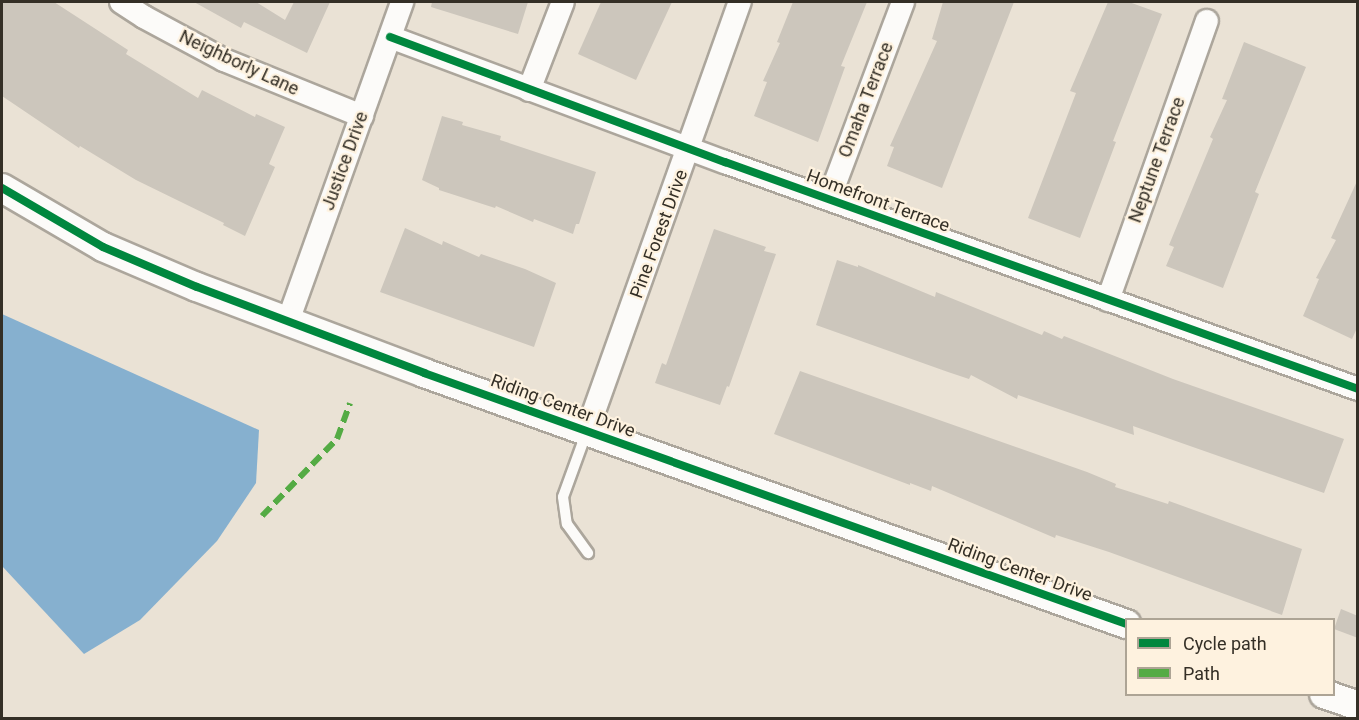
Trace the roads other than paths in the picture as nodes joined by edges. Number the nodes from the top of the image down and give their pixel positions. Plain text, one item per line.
1 (121, 2) edge
2 (402, 2) edge
3 (563, 2) edge
4 (740, 2) edge
5 (903, 2) edge
6 (1207, 21) dead end
7 (390, 37) junction
8 (529, 90) junction
9 (362, 116) junction
10 (689, 148) junction
11 (2, 188) edge
12 (829, 199) junction
13 (1108, 300) junction
14 (288, 321) junction
15 (1358, 389) edge
16 (587, 431) junction
17 (588, 553) dead end
18 (1125, 624) edge
19 (1330, 696) edge
20 (1357, 706) edge

1 - 9 street, Neighborly Lane
2 - 7 street, Justice Drive
3 - 8 street
4 - 10 street, Pine Forest Drive
5 - 12 street, Omaha Terrace
6 - 13 street, Neptune Terrace
7 - 8 street, Homefront Terrace
7 - 9 street, Justice Drive
8 - 10 street, Homefront Terrace
9 - 14 street, Justice Drive
10 - 12 street, Homefront Terrace
10 - 16 street, Pine Forest Drive
11 - 14 street, Riding Center Drive
12 - 13 street, Homefront Terrace
13 - 15 street, Homefront Terrace
14 - 16 street, Riding Center Drive
16 - 17 lane
16 - 18 street, Riding Center Drive
19 - 20 street

